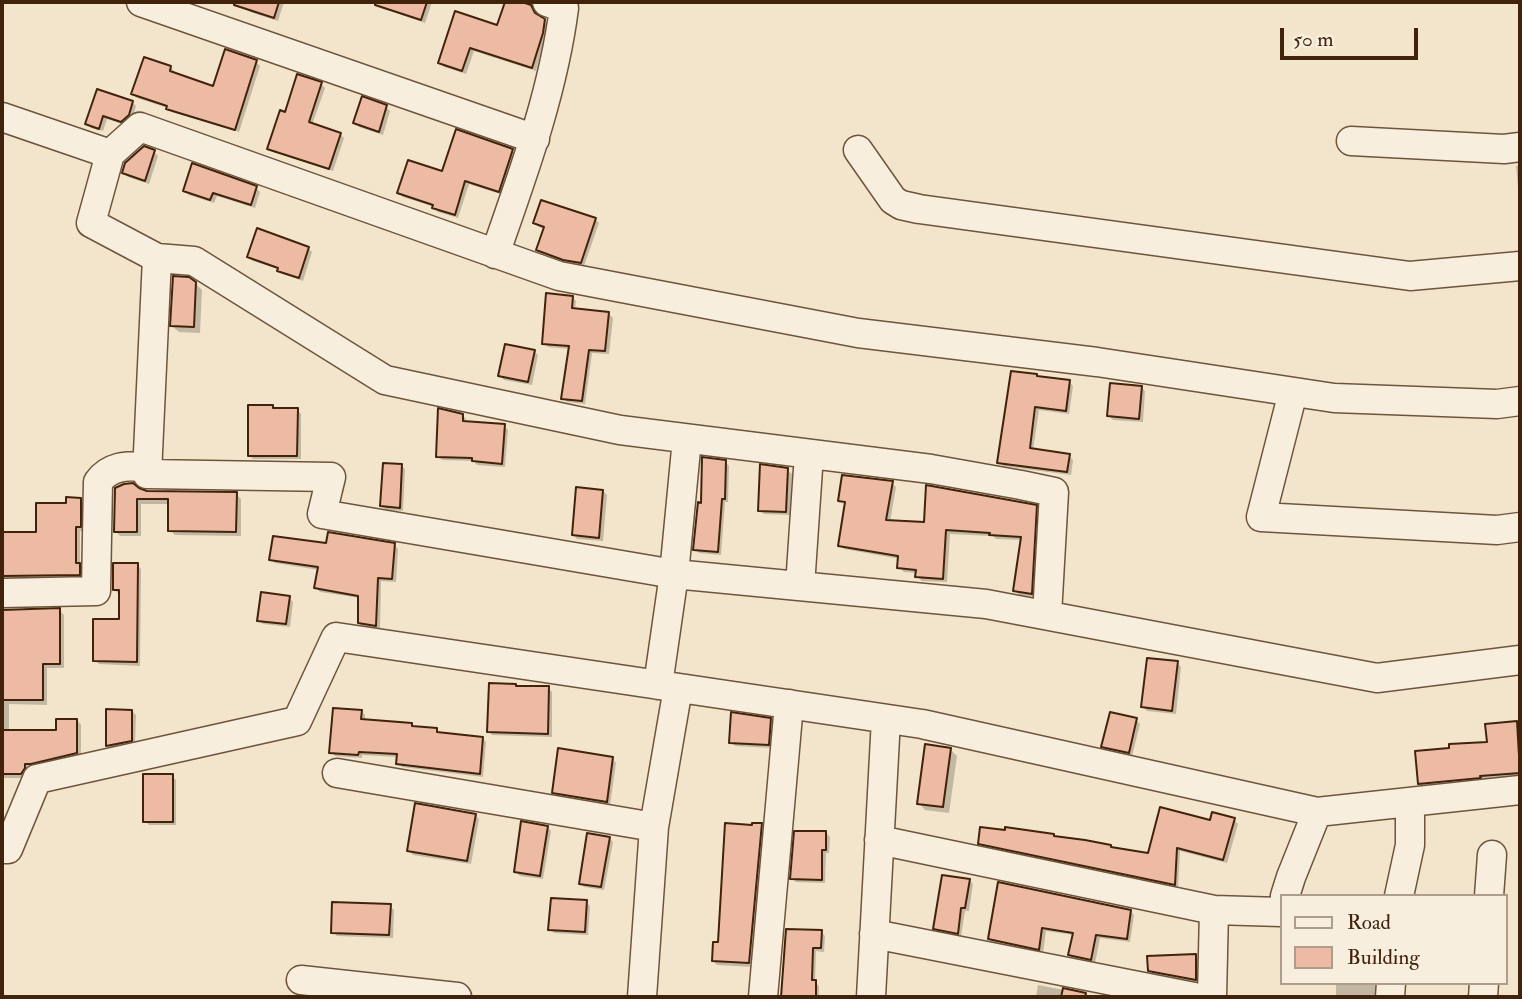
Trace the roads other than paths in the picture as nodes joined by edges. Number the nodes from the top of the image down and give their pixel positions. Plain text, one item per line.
1 (141, 2) edge
2 (547, 2) edge
3 (2, 117) edge
4 (535, 139) junction
5 (1351, 141) dead end
6 (1520, 147) edge
7 (858, 150) dead end
8 (110, 153) junction
9 (495, 254) junction
10 (157, 258) junction
11 (1520, 266) edge
12 (1293, 392) junction
13 (1520, 401) edge
14 (687, 439) junction
15 (809, 454) junction
16 (147, 466) junction
17 (1520, 527) edge
18 (674, 575) junction
19 (800, 586) junction
20 (2, 593) edge
21 (1047, 615) junction
22 (1520, 660) edge
23 (668, 686) junction
24 (789, 704) junction
25 (886, 719) junction
26 (337, 773) dead end
27 (1520, 790) edge
28 (1410, 802) junction
29 (1317, 812) junction
30 (654, 827) junction
31 (879, 840) junction
32 (2, 849) edge
33 (1492, 855) dead end
34 (1286, 894) edge
35 (1399, 894) edge
36 (1489, 894) edge
37 (1213, 911) junction
38 (1280, 912) edge
39 (874, 934) junction
40 (301, 980) dead end
41 (457, 997) edge
42 (642, 997) edge
43 (763, 997) edge
44 (871, 997) edge
45 (1194, 997) edge
46 (1212, 997) edge

1 - 4 street
2 - 4 street
3 - 8 street
4 - 9 street
5 - 6 street
7 - 11 street
8 - 9 street
8 - 10 street
9 - 12 street
10 - 14 street
10 - 16 street
12 - 13 street
12 - 17 street
14 - 15 street
14 - 18 street
15 - 19 street
15 - 21 street
16 - 18 street
16 - 20 street
18 - 19 street
18 - 23 street
19 - 21 street
21 - 22 street
23 - 24 street
23 - 30 street
23 - 32 street
24 - 25 street
24 - 43 street
25 - 29 street
25 - 31 street
26 - 30 street
27 - 28 street
28 - 29 street
28 - 35 street
29 - 34 street
30 - 42 street
31 - 37 street
31 - 39 street
33 - 36 street
37 - 38 street
37 - 46 street
39 - 44 street
39 - 45 street
40 - 41 street

